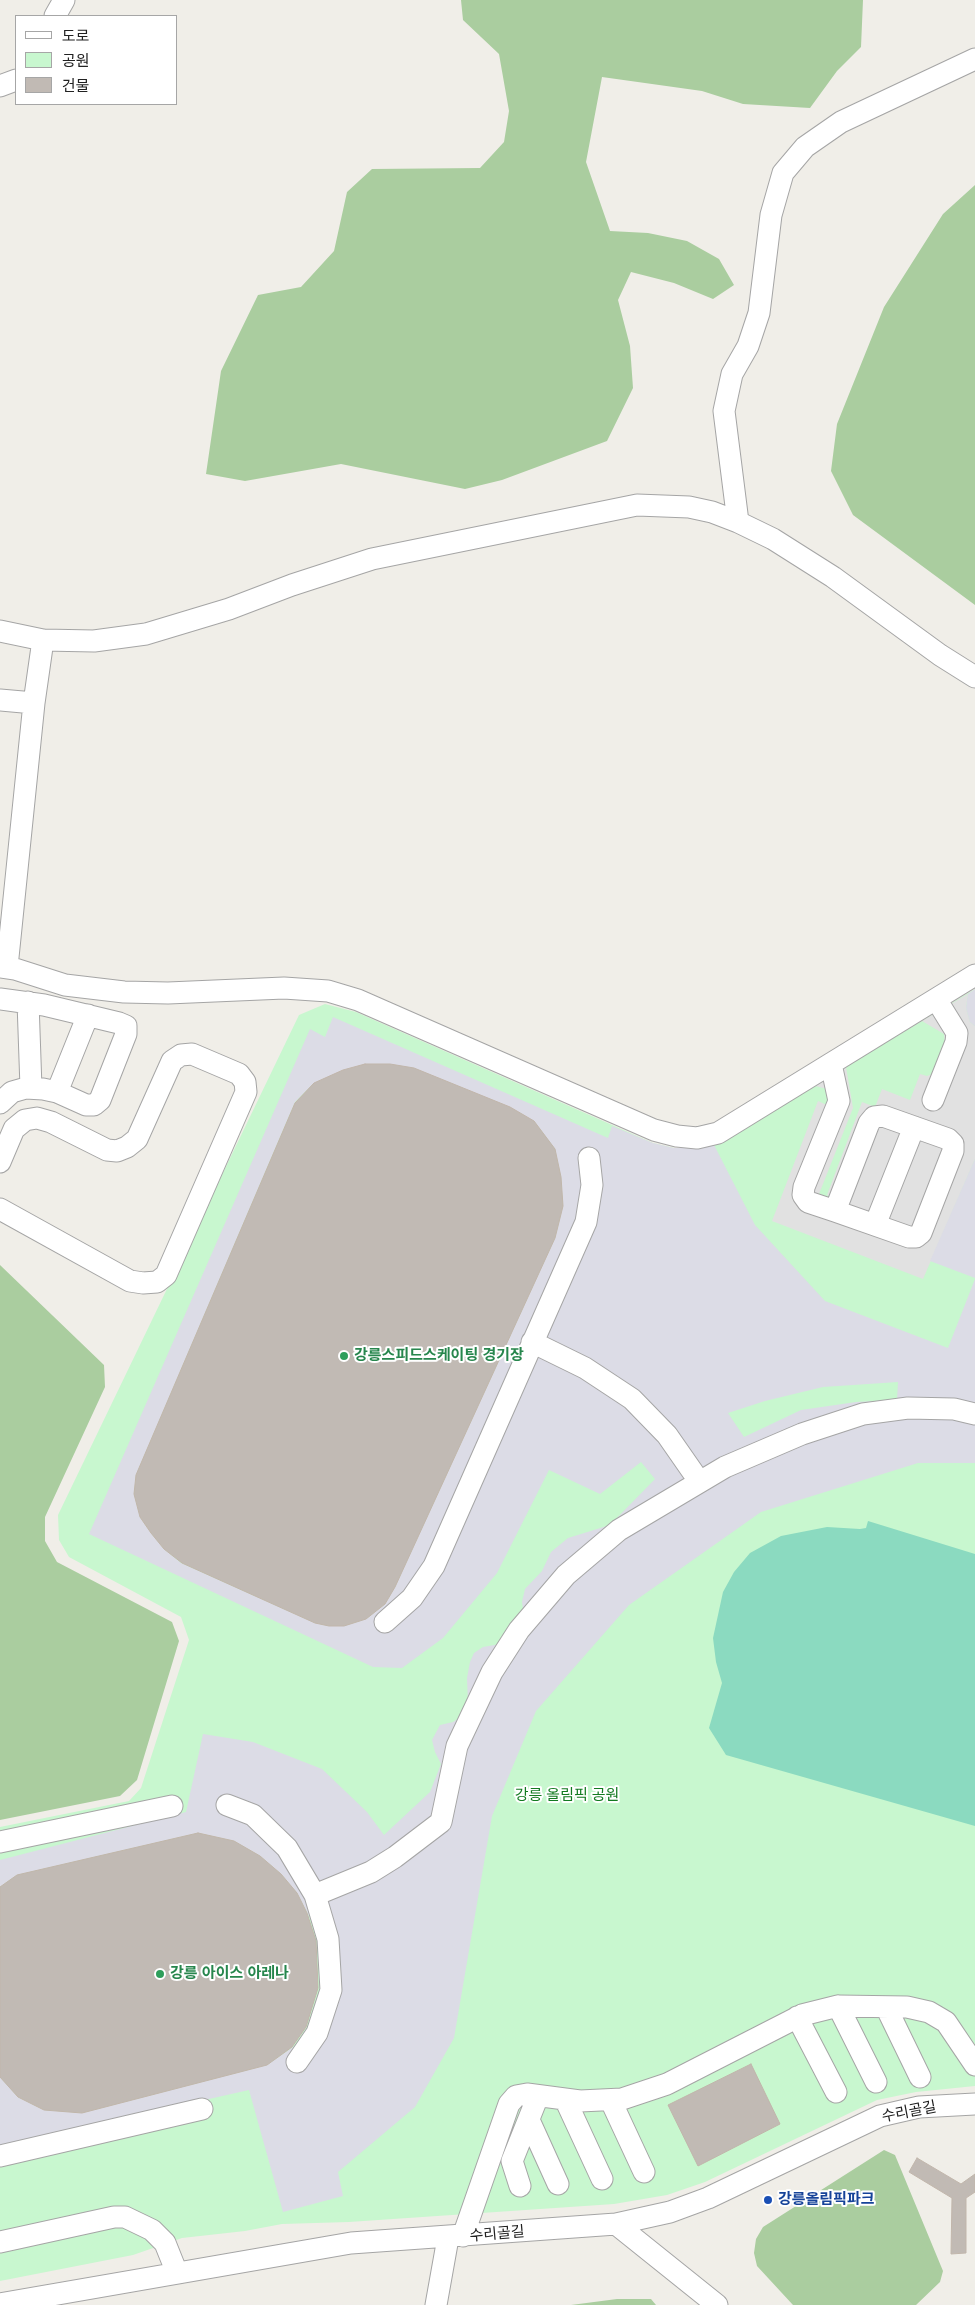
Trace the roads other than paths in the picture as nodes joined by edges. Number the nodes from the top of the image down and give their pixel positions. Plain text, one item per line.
1 (64, 0) edge
2 (56, 15) edge
3 (975, 59) edge
4 (15, 80) edge
5 (0, 86) edge
6 (738, 522) junction
7 (0, 631) edge
8 (43, 640) junction
9 (975, 677) edge
10 (0, 700) edge
11 (34, 703) junction
12 (3, 967) edge
13 (975, 975) edge
14 (0, 998) edge
15 (936, 999) junction
16 (28, 1002) junction
17 (88, 1015) junction
18 (831, 1064) junction
19 (31, 1088) junction
20 (57, 1092) junction
21 (934, 1100) dead end
22 (0, 1103) edge
23 (914, 1127) junction
24 (589, 1158) dead end
25 (0, 1162) edge
26 (0, 1209) edge
27 (835, 1211) junction
28 (875, 1225) junction
29 (532, 1342) junction
30 (975, 1414) edge
31 (699, 1481) junction
32 (385, 1622) dead end
33 (227, 1805) dead end
34 (172, 1806) dead end
35 (0, 1842) edge
36 (315, 1895) junction
37 (838, 2006) junction
38 (886, 2007) junction
39 (798, 2017) junction
40 (297, 2062) dead end
41 (975, 2065) edge
42 (920, 2078) dead end
43 (876, 2082) dead end
44 (836, 2092) dead end
45 (538, 2096) junction
46 (565, 2099) junction
47 (611, 2101) junction
48 (975, 2104) edge
49 (202, 2109) dead end
50 (528, 2120) junction
51 (0, 2156) edge
52 (644, 2172) dead end
53 (602, 2180) dead end
54 (558, 2184) dead end
55 (520, 2186) dead end
56 (616, 2224) junction
57 (456, 2237) junction
58 (0, 2242) edge
59 (178, 2273) junction
60 (0, 2304) edge
61 (436, 2305) edge
62 (717, 2305) edge

1 - 2 street
3 - 6 street
4 - 5 street
6 - 8 street
6 - 9 street
7 - 8 street
8 - 11 street
10 - 11 street
11 - 12 street
12 - 18 street
13 - 15 street
14 - 16 street
15 - 18 street
15 - 21 street
16 - 17 street
16 - 19 street
17 - 20 street
17 - 20 street
18 - 27 street
19 - 20 street
19 - 22 street
23 - 27 street
23 - 28 street
23 - 28 street
24 - 29 street
25 - 26 street
27 - 28 street
29 - 31 street
29 - 32 street
30 - 31 street
31 - 36 street
33 - 36 street
34 - 35 street
36 - 40 street
37 - 38 street
37 - 39 street
37 - 43 street
38 - 41 street
38 - 42 street
39 - 44 street
39 - 47 street
45 - 46 street
45 - 50 street
45 - 57 street
46 - 47 street
46 - 53 street
47 - 52 street
48 - 56 street, 수리골길
49 - 51 street
50 - 54 street
50 - 55 street
56 - 57 street, 수리골길
56 - 62 street
57 - 59 street, 수리골길
57 - 61 street
58 - 59 street
59 - 60 street, 수리골길

